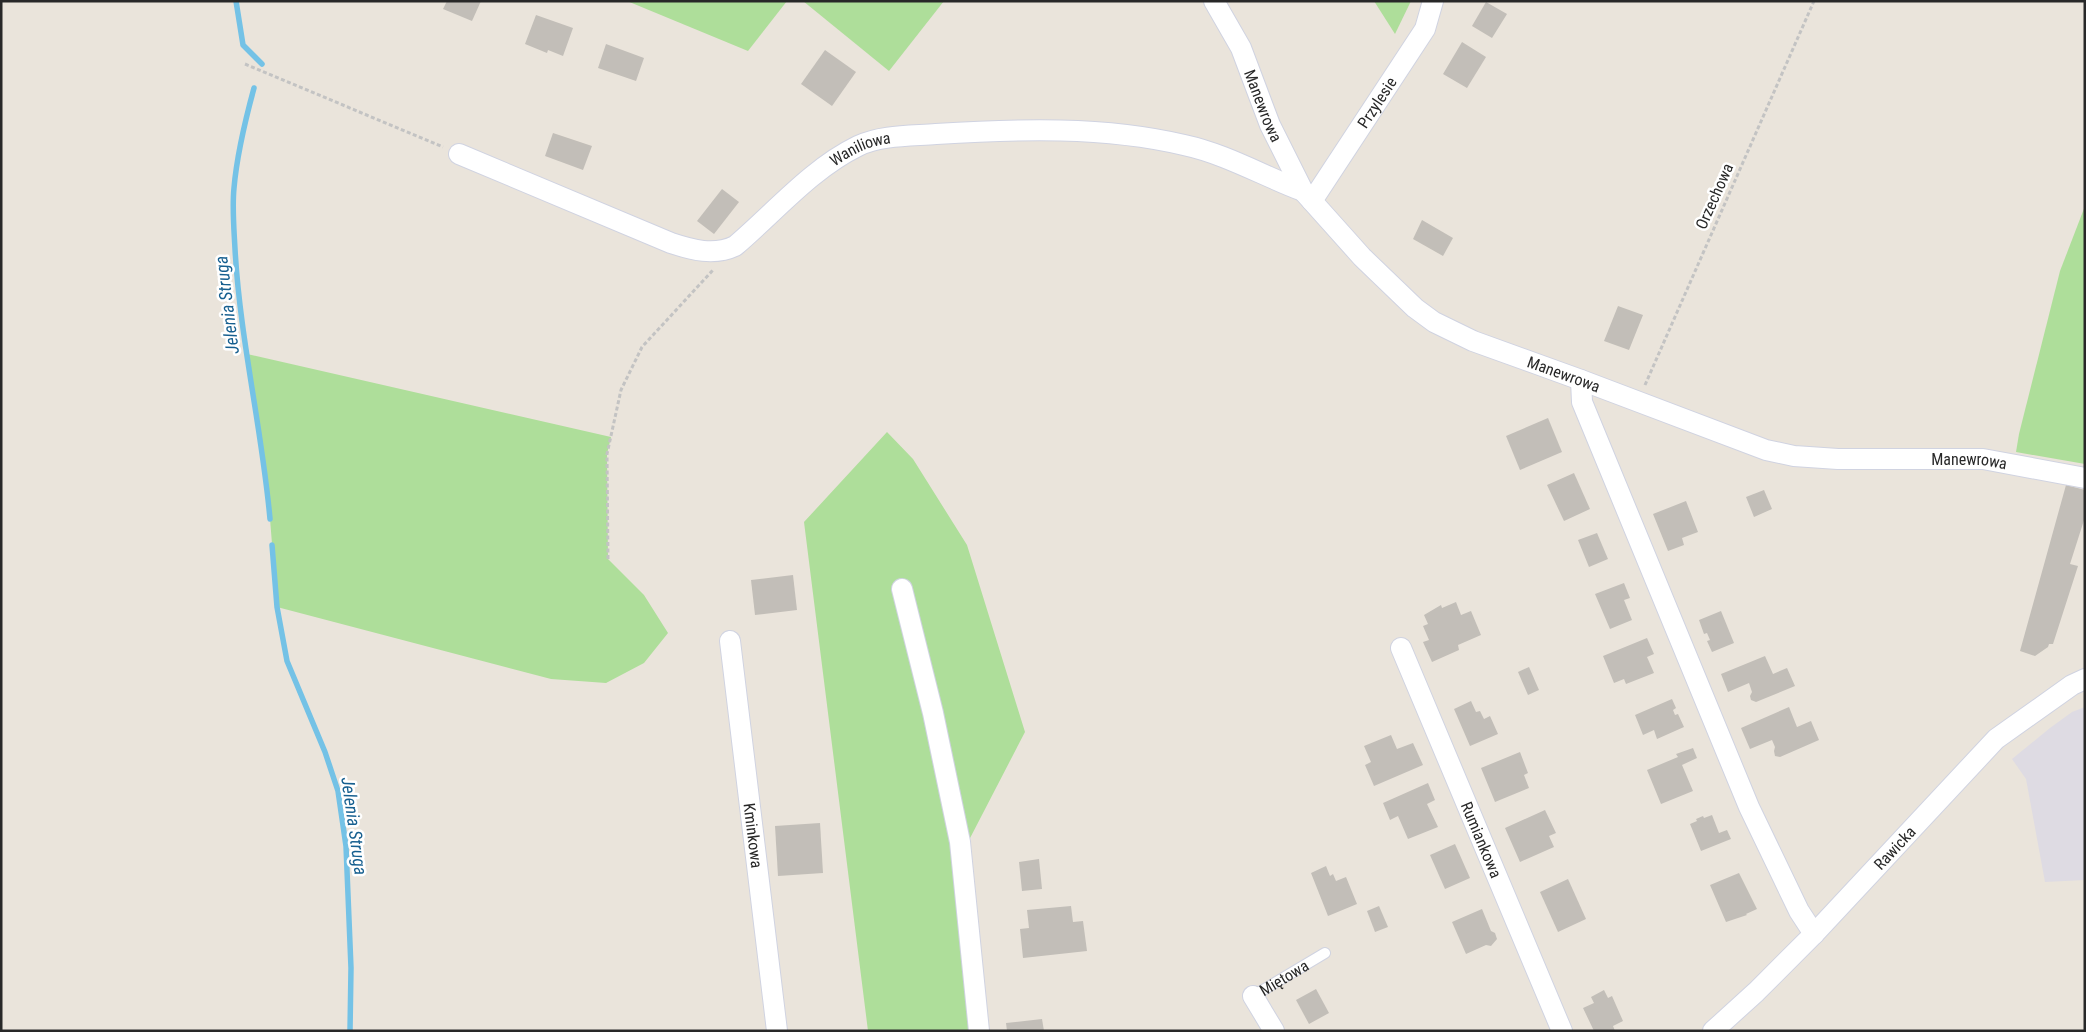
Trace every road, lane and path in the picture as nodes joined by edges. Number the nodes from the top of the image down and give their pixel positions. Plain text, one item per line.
1 (1214, 1) edge
2 (1433, 1) edge
3 (1814, 1) edge
4 (245, 64) dead end
5 (459, 154) joint
6 (1308, 196) junction
7 (715, 267) dead end
8 (1581, 380) junction
9 (1638, 401) junction
10 (2085, 478) edge
11 (608, 559) dead end
12 (902, 589) dead end
13 (730, 641) dead end
14 (1401, 648) dead end
15 (2085, 679) edge
16 (1814, 934) junction
17 (1325, 953) dead end
18 (1253, 996) joint
19 (778, 1031) edge
20 (979, 1031) edge
21 (1274, 1031) edge
22 (1562, 1031) edge
23 (1713, 1031) edge

1 - 6 street, Manewrowa
2 - 6 street, Przylesie
3 - 9 path, Orzechowa
4 - 5 path
5 - 6 street, Waniliowa
6 - 8 street, Manewrowa
7 - 11 path
8 - 9 street, Manewrowa
8 - 16 street
9 - 10 street, Manewrowa
12 - 20 street
13 - 19 street, Kminkowa
14 - 22 street, Rumiankowa
15 - 16 street, Rawicka
16 - 23 street, Rawicka
17 - 18 lane, Miętowa
18 - 21 street, Miętowa

